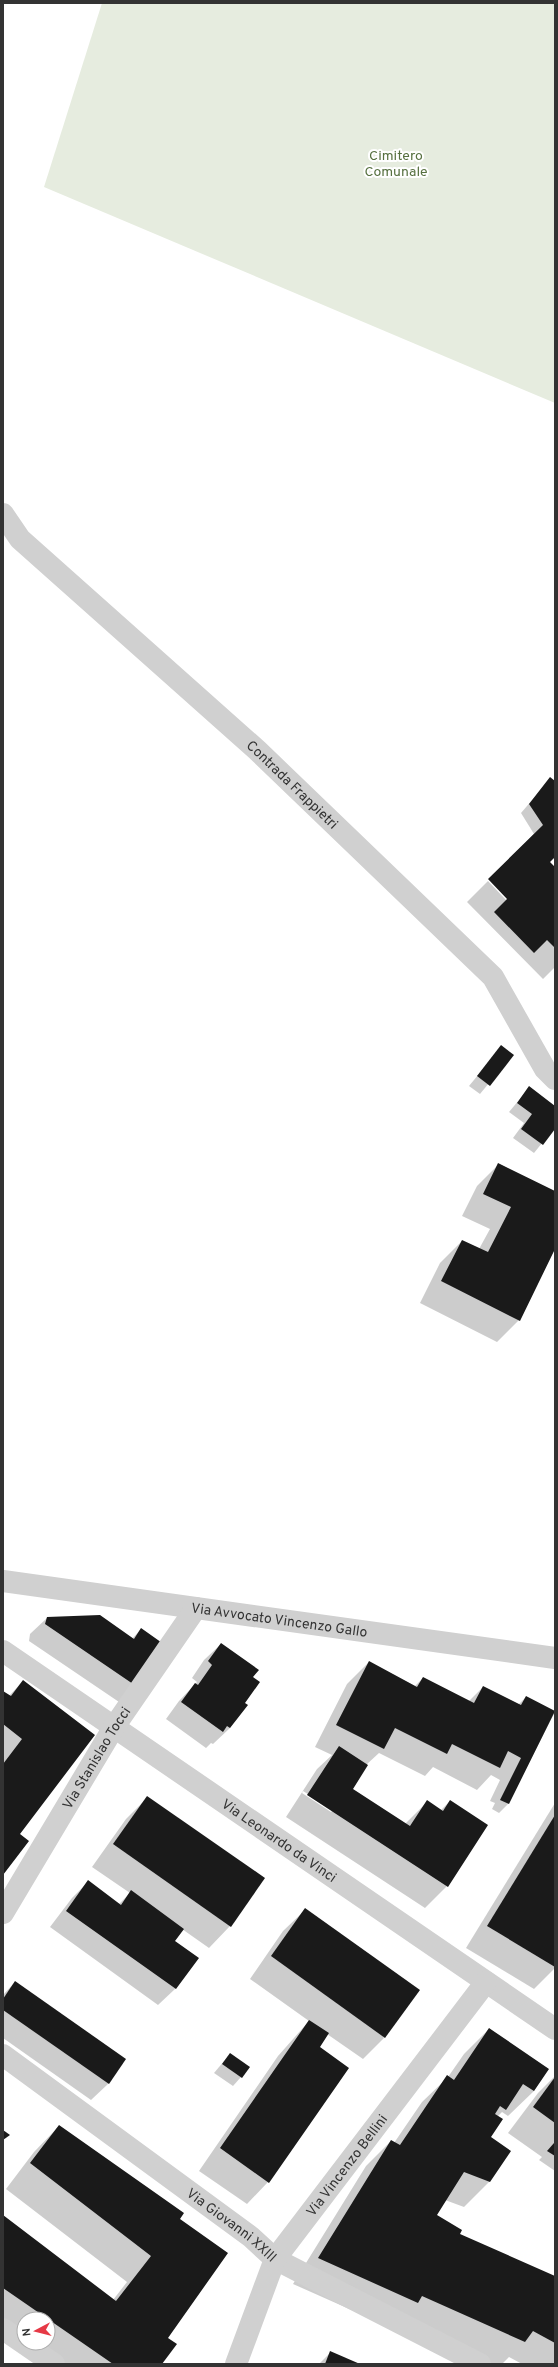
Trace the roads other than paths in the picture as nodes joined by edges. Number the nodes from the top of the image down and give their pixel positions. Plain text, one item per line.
1 (3, 514) edge
2 (555, 1079) edge
3 (3, 1581) edge
4 (196, 1608) junction
5 (3, 1651) edge
6 (555, 1658) edge
7 (114, 1727) junction
8 (3, 1913) edge
9 (486, 1982) junction
10 (555, 2029) edge
11 (3, 2055) edge
12 (275, 2259) junction
13 (3, 2329) edge
14 (54, 2364) edge
15 (236, 2364) edge
16 (480, 2364) edge

1 - 2 street, Contrada Frappietri
3 - 4 street, Via Avvocato Vincenzo Gallo
4 - 6 street, Via Avvocato Vincenzo Gallo
4 - 7 street, Via Stanislao Tocci
5 - 7 street, Via Leonardo da Vinci
7 - 8 street, Via Stanislao Tocci
7 - 9 street, Via Leonardo da Vinci
9 - 10 street, Via Leonardo da Vinci
9 - 12 street, Via Vincenzo Bellini
11 - 12 street, Via Giovanni XXIII
12 - 15 street, Via Vincenzo Bellini
12 - 16 street, Via Giovanni XXIII
13 - 14 street

